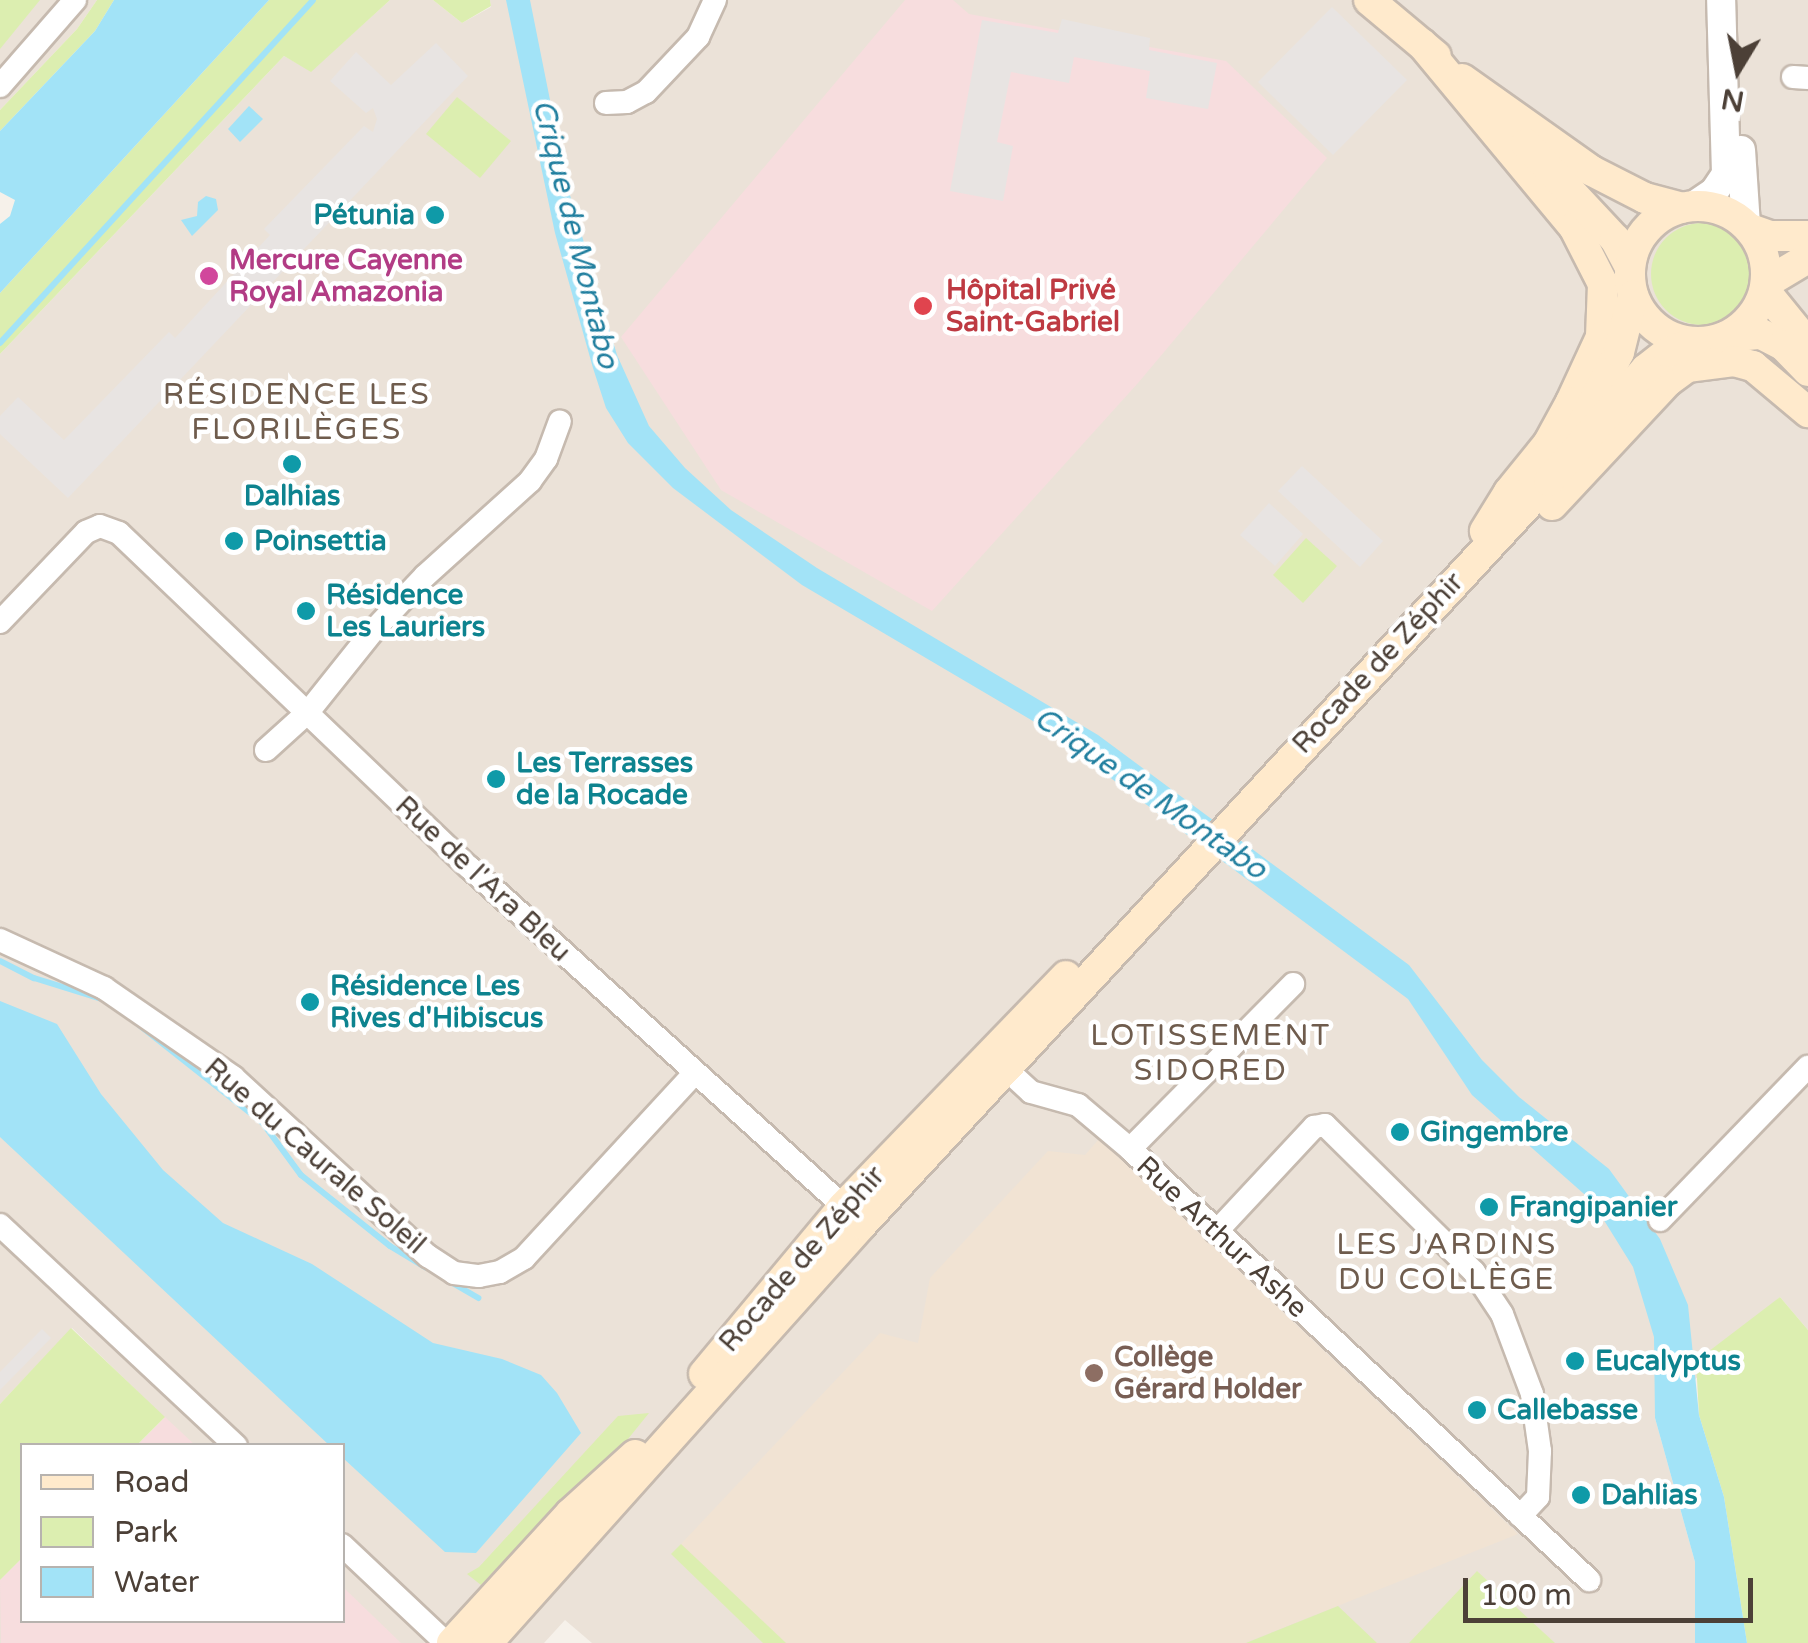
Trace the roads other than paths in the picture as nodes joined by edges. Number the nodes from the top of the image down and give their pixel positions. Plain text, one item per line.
1 (74, 0) edge
2 (715, 0) edge
3 (1369, 0) edge
4 (1721, 0) edge
5 (1422, 44) junction
6 (1722, 45) junction
7 (1462, 79) junction
8 (0, 86) edge
9 (606, 103) dead end
10 (1688, 207) junction
11 (1748, 227) junction
12 (1808, 236) edge
13 (1808, 258) edge
14 (1631, 282) junction
15 (1766, 287) junction
16 (1725, 337) junction
17 (1694, 342) junction
18 (1808, 344) edge
19 (1808, 371) edge
20 (1808, 412) edge
21 (560, 421) dead end
22 (1549, 481) junction
23 (1456, 581) junction
24 (0, 622) edge
25 (309, 712) junction
26 (266, 750) dead end
27 (0, 940) edge
28 (1293, 984) dead end
29 (1006, 1067) junction
30 (1808, 1068) edge
31 (694, 1076) junction
32 (1130, 1150) junction
33 (853, 1215) junction
34 (1660, 1220) dead end
35 (0, 1225) edge
36 (1216, 1232) junction
37 (233, 1443) edge
38 (1520, 1516) junction
39 (345, 1548) edge
40 (1589, 1580) dead end
41 (449, 1643) edge
42 (486, 1643) edge

1 - 8 street
2 - 9 street
3 - 5 main road
4 - 6 street
5 - 7 main road
5 - 23 main road
6 - 10 street
6 - 11 street
7 - 10 main road
7 - 14 main road
10 - 11 main road
10 - 14 main road
11 - 12 main road
11 - 15 main road
13 - 15 main road
14 - 17 main road
14 - 22 main road, Rocade de Zéphir
15 - 16 main road
15 - 18 main road
16 - 17 main road
16 - 19 main road
17 - 22 main road, Rocade de Zéphir
20 - 23 main road
21 - 25 street
22 - 23 main road, Rocade de Zéphir
23 - 29 main road, Rocade de Zéphir
24 - 25 street, Rue de l'Ara Bleu
25 - 26 street
25 - 31 street, Rue de l'Ara Bleu
27 - 31 street, Rue du Caurale Soleil
28 - 32 street
29 - 32 street, Rue Arthur Ashe
29 - 33 main road, Rocade de Zéphir
30 - 34 street
31 - 33 street, Rue de l'Ara Bleu
32 - 36 street, Rue Arthur Ashe
33 - 41 main road, Rocade de Zéphir
33 - 42 main road, Rocade de Zéphir
35 - 37 street
36 - 38 street, Rue Arthur Ashe
36 - 38 street
38 - 40 street, Rue Arthur Ashe
39 - 41 street

